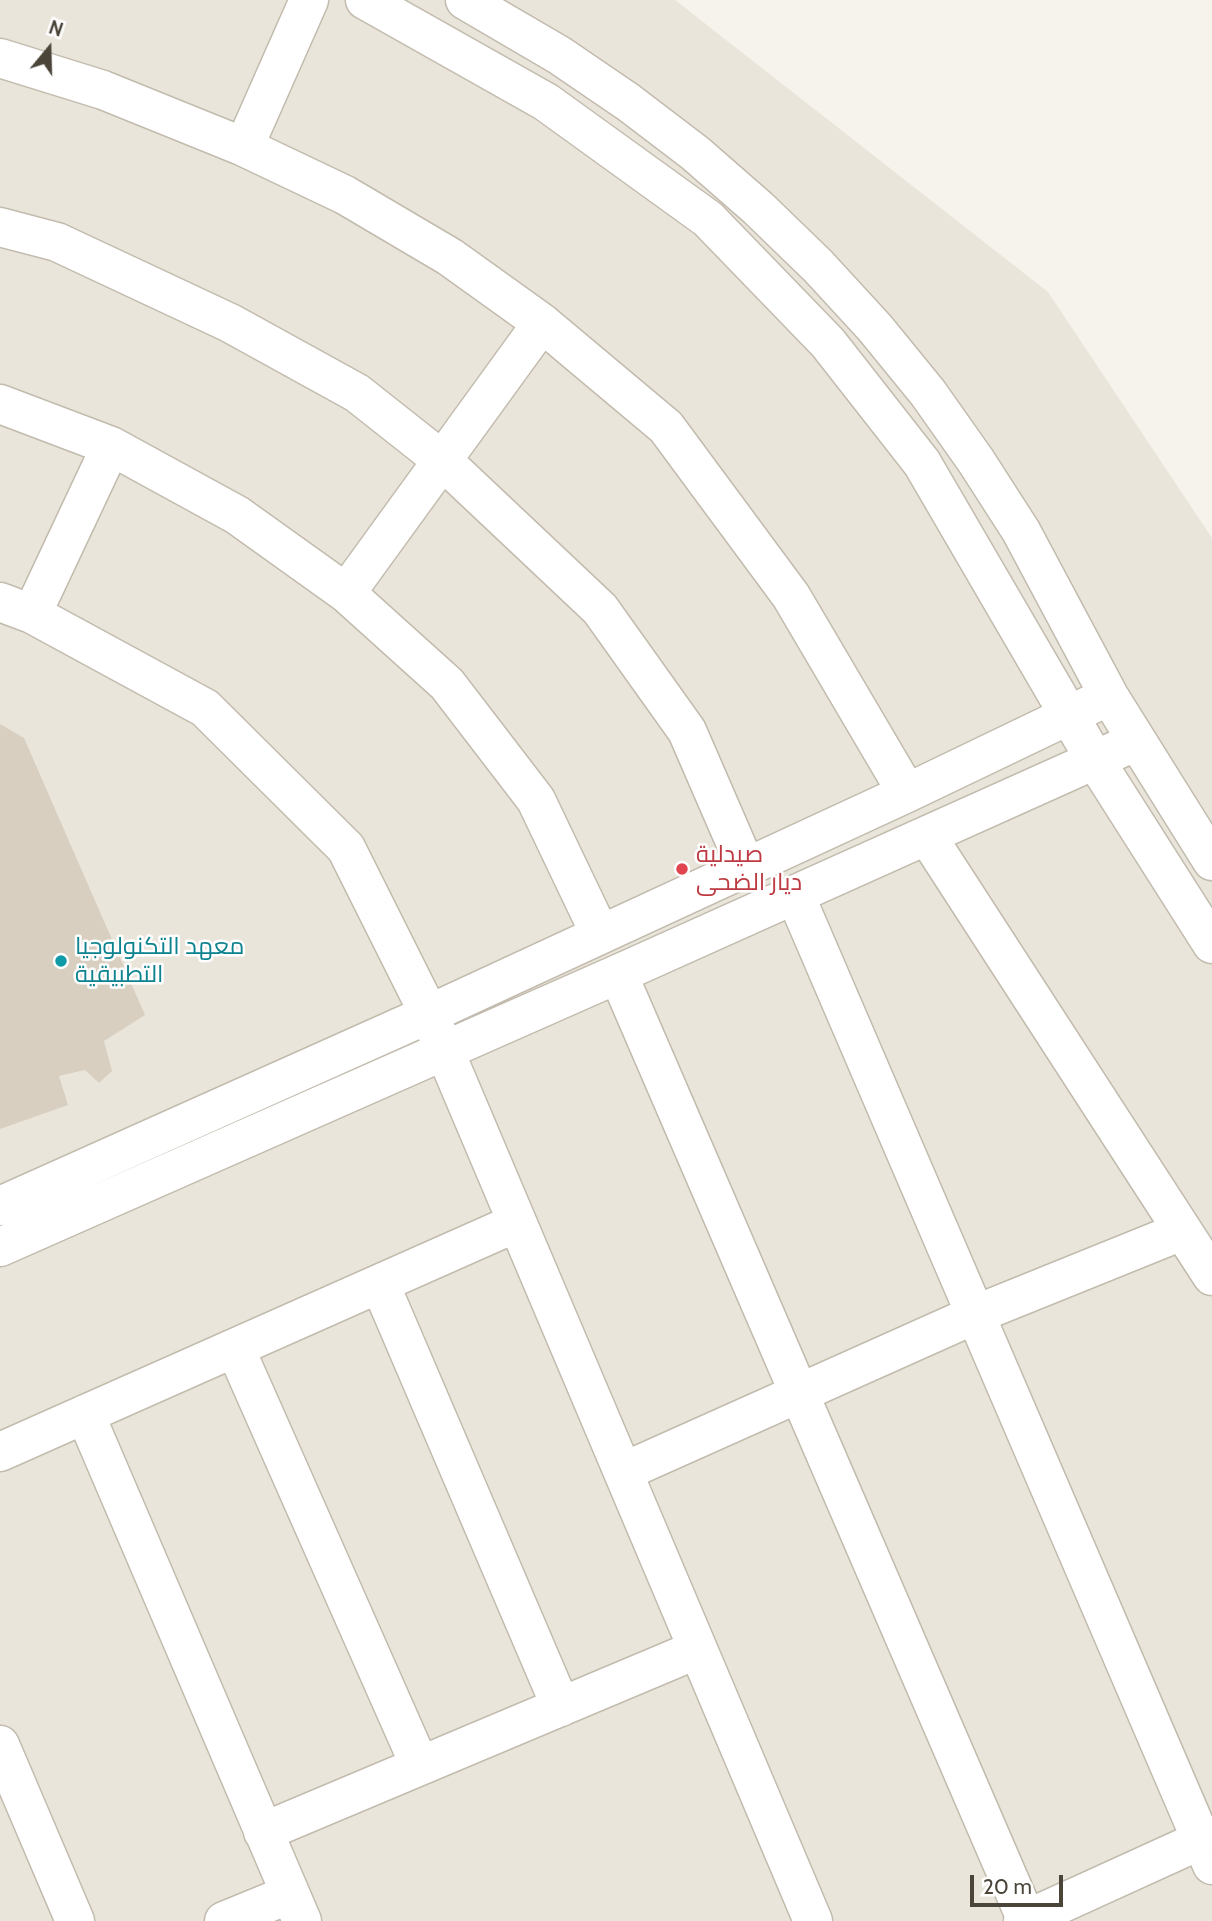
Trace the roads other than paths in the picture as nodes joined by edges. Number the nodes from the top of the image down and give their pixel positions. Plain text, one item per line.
1 (309, 0) edge
2 (365, 0) edge
3 (464, 0) edge
4 (0, 58) edge
5 (244, 147) junction
6 (0, 227) edge
7 (542, 323) junction
8 (0, 404) edge
9 (111, 446) junction
10 (443, 461) junction
11 (346, 593) junction
12 (16, 608) edge
13 (1109, 696) junction
14 (1070, 714) junction
15 (1137, 741) junction
16 (1095, 760) junction
17 (907, 793) junction
18 (927, 836) junction
19 (1212, 860) edge
20 (746, 867) junction
21 (795, 895) junction
22 (600, 934) junction
23 (1212, 944) edge
24 (618, 974) junction
25 (429, 1014) junction
26 (443, 1051) junction
27 (0, 1206) edge
28 (516, 1223) junction
29 (1182, 1231) junction
30 (0, 1247) edge
31 (1212, 1276) edge
32 (380, 1283) junction
33 (974, 1315) junction
34 (235, 1348) junction
35 (800, 1394) junction
36 (85, 1414) junction
37 (0, 1452) edge
38 (623, 1472) junction
39 (698, 1650) junction
40 (561, 1707) junction
41 (0, 1745) edge
42 (420, 1766) junction
43 (263, 1832) junction
44 (1208, 1847) edge
45 (296, 1907) edge
46 (75, 1921) edge
47 (223, 1921) edge
48 (814, 1921) edge
49 (1026, 1921) edge

1 - 5 street
2 - 14 street
3 - 13 street
4 - 5 street
5 - 7 street
6 - 10 street
7 - 10 street
7 - 17 street
8 - 9 street
9 - 11 street
9 - 12 street
10 - 11 street
10 - 20 street
11 - 22 street
12 - 25 street
13 - 14 street
13 - 15 street
14 - 16 street
14 - 17 street
15 - 16 street
15 - 19 street
16 - 18 street
16 - 23 street
17 - 20 street
18 - 21 street
18 - 29 street
20 - 22 street
21 - 24 street
21 - 33 street
22 - 25 street
24 - 26 street
24 - 35 street
25 - 26 street
25 - 27 street
26 - 28 street
26 - 30 street
28 - 32 street
28 - 38 street
29 - 31 street
29 - 33 street
32 - 34 street
32 - 40 street
33 - 35 street
33 - 44 street
34 - 36 street
34 - 42 street
35 - 38 street
35 - 49 street
36 - 37 street
36 - 43 street
38 - 39 street
39 - 40 street
39 - 48 street
40 - 42 street
41 - 46 street
42 - 43 street
43 - 45 street
44 - 49 street
45 - 47 street

